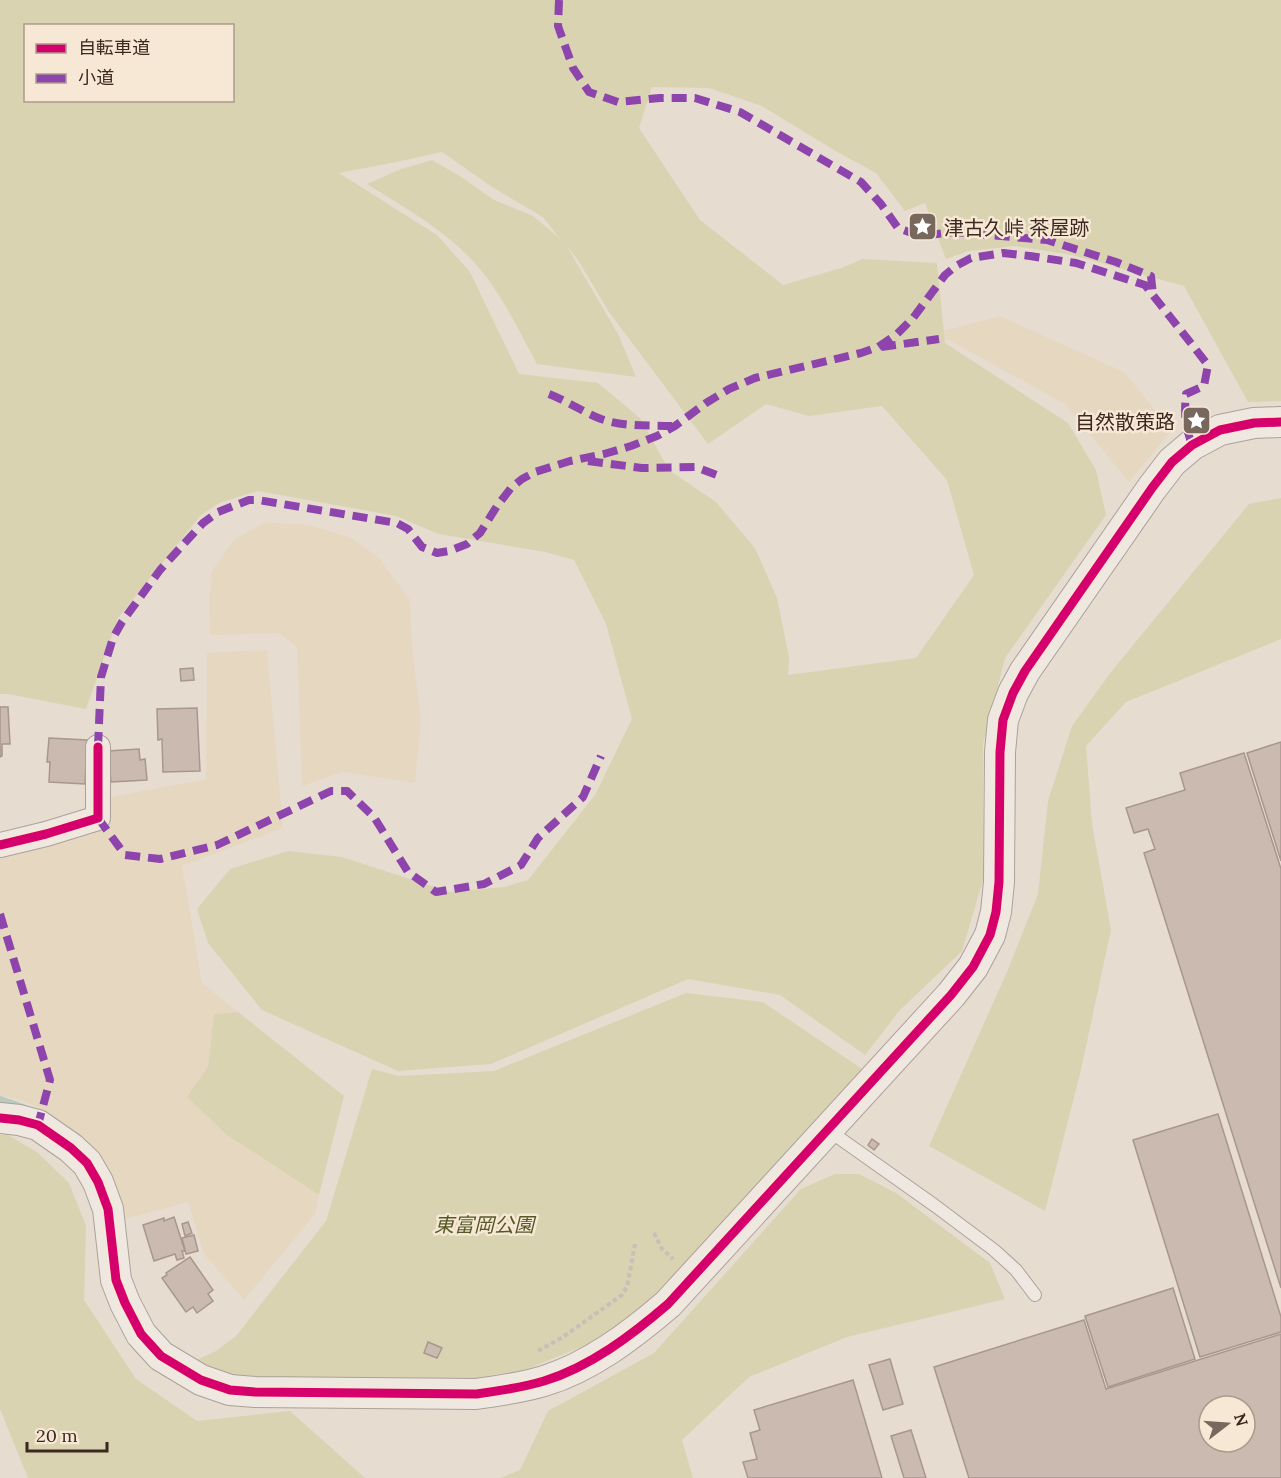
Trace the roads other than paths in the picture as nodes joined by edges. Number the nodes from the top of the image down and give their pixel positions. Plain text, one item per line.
1 (1281, 423) edge
2 (98, 747) dead end
3 (0, 845) edge
4 (0, 1118) edge
5 (827, 1130) junction
6 (1035, 1295) dead end

1 - 5 street
2 - 3 street
4 - 5 street
5 - 6 lane

